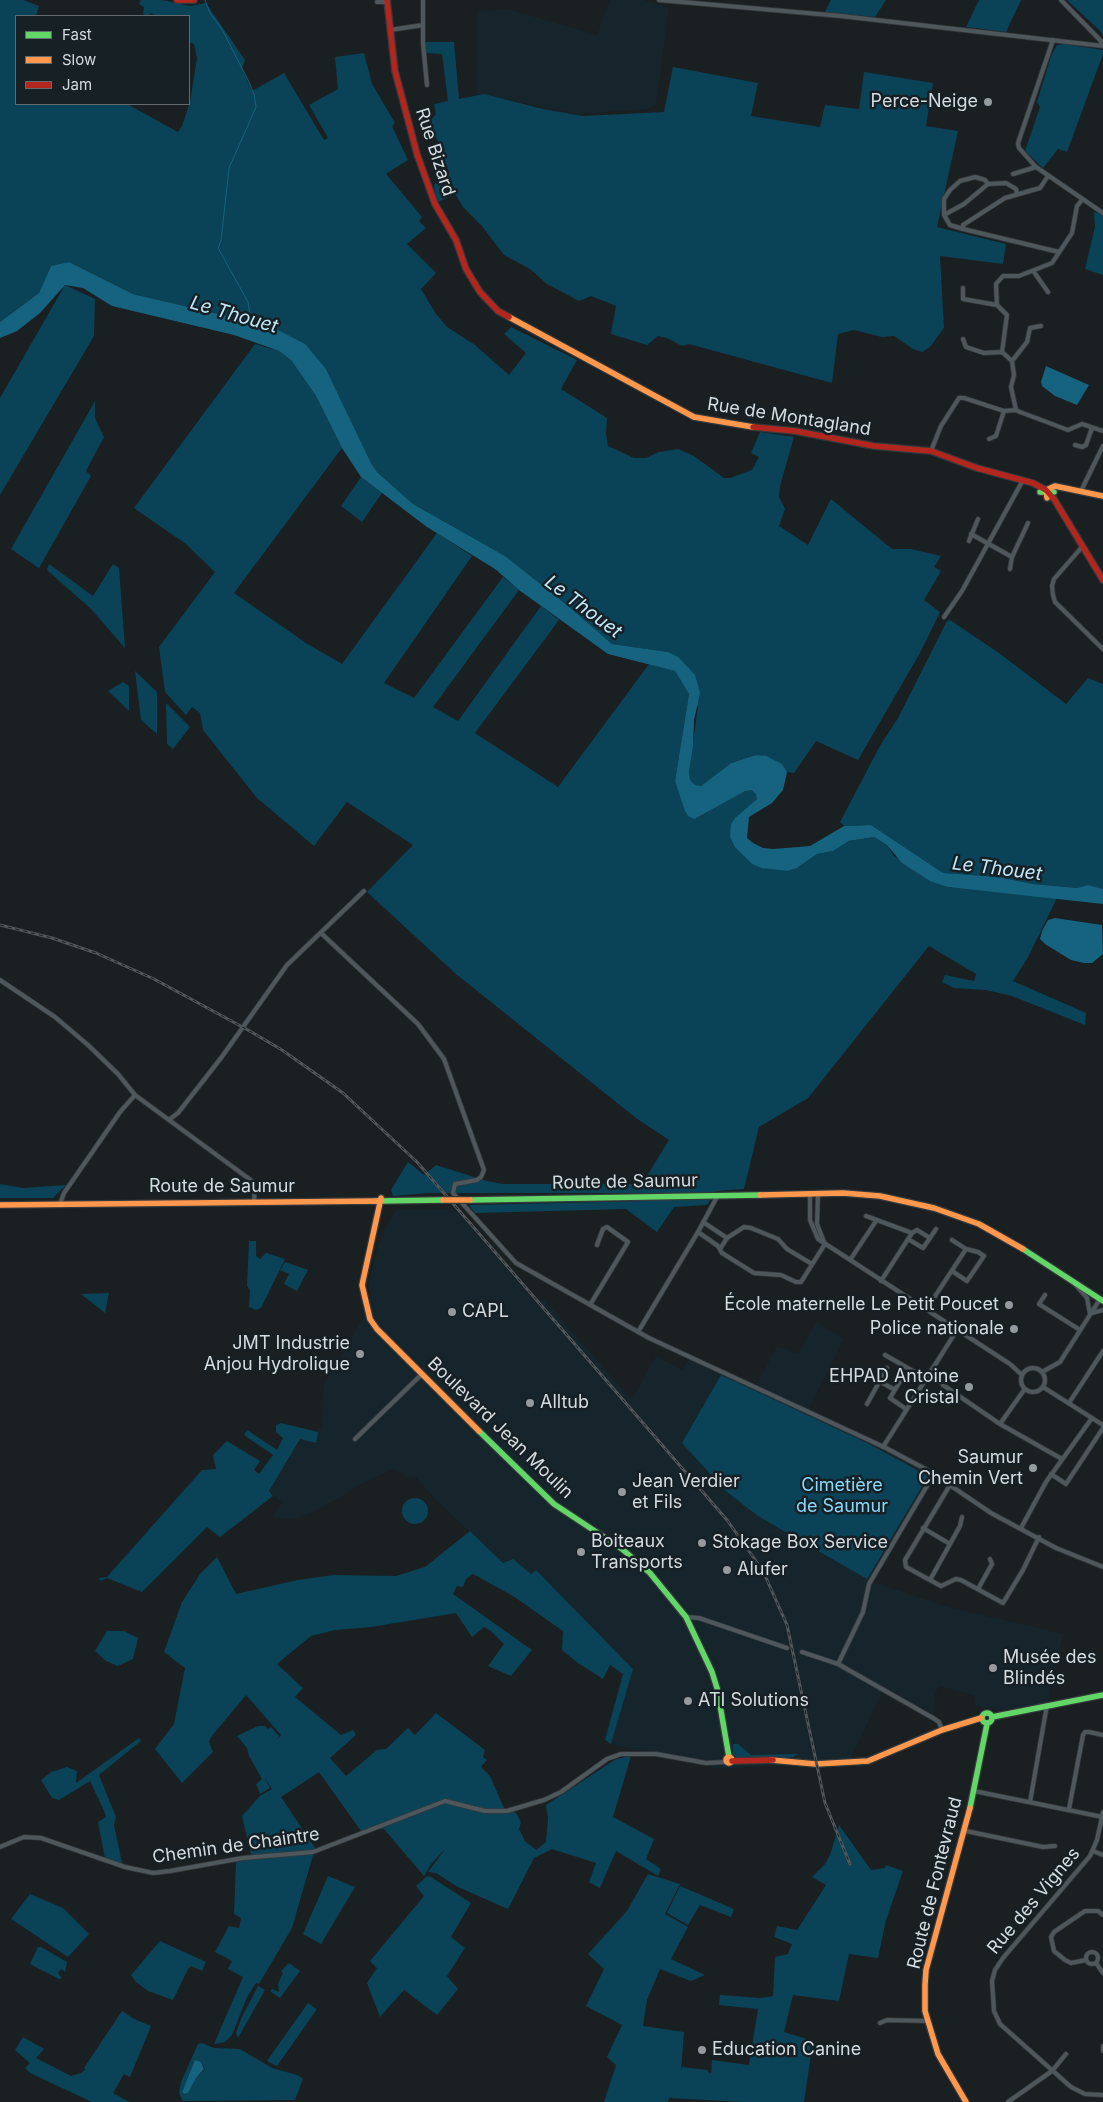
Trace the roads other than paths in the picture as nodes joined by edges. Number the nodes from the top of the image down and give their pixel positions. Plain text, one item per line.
1 (177, 0) edge
2 (194, 0) edge
3 (423, 0) edge
4 (659, 0) edge
5 (1061, 0) edge
6 (387, 1) edge
7 (377, 2) dead end
8 (423, 25) junction
9 (390, 30) junction
10 (1052, 40) junction
11 (1102, 46) edge
12 (427, 85) dead end
13 (1036, 167) junction
14 (1013, 174) dead end
15 (1048, 176) junction
16 (988, 184) junction
17 (1017, 193) junction
18 (1082, 200) junction
19 (1103, 213) edge
20 (944, 215) junction
21 (963, 229) junction
22 (1059, 252) junction
23 (1034, 272) junction
24 (963, 288) dead end
25 (1048, 292) dead end
26 (488, 301) joint
27 (997, 305) junction
28 (1041, 326) dead end
29 (964, 339) dead end
30 (1002, 352) junction
31 (1012, 361) junction
32 (1016, 410) junction
33 (1004, 411) junction
34 (1092, 428) junction
35 (1103, 431) edge
36 (989, 439) dead end
37 (1074, 445) dead end
38 (1103, 446) edge
39 (931, 451) junction
40 (1023, 480) junction
41 (1078, 491) junction
42 (1047, 493) junction
43 (1103, 496) edge
44 (978, 519) dead end
45 (1028, 523) dead end
46 (971, 534) junction
47 (969, 541) dead end
48 (988, 543) junction
49 (1082, 547) junction
50 (1012, 557) junction
51 (1010, 569) dead end
52 (1103, 580) edge
53 (944, 616) dead end
54 (1103, 649) edge
55 (364, 891) dead end
56 (322, 934) junction
57 (0, 980) edge
58 (135, 1095) junction
59 (170, 1119) junction
60 (810, 1194) junction
61 (818, 1194) junction
62 (718, 1195) junction
63 (254, 1200) junction
64 (381, 1200) junction
65 (60, 1202) junction
66 (0, 1204) edge
67 (866, 1216) dead end
68 (876, 1221) junction
69 (703, 1222) junction
70 (936, 1229) dead end
71 (698, 1232) junction
72 (912, 1233) junction
73 (727, 1238) junction
74 (930, 1238) junction
75 (908, 1239) junction
76 (952, 1240) dead end
77 (825, 1244) junction
78 (597, 1245) dead end
79 (720, 1249) junction
80 (966, 1249) junction
81 (850, 1260) junction
82 (812, 1264) junction
83 (952, 1271) junction
84 (881, 1280) junction
85 (1072, 1280) junction
86 (1045, 1295) dead end
87 (1102, 1300) edge
88 (590, 1305) junction
89 (926, 1310) junction
90 (1103, 1310) edge
91 (1090, 1314) junction
92 (957, 1330) junction
93 (1080, 1330) junction
94 (638, 1332) junction
95 (1103, 1352) edge
96 (885, 1355) dead end
97 (886, 1368) dead end
98 (929, 1372) junction
99 (1042, 1372) junction
100 (422, 1374) junction
101 (1022, 1375) junction
102 (902, 1378) dead end
103 (925, 1378) junction
104 (879, 1381) junction
105 (1043, 1388) junction
106 (895, 1390) junction
107 (1024, 1390) junction
108 (1070, 1403) junction
109 (867, 1404) dead end
110 (906, 1410) junction
111 (1092, 1418) junction
112 (1000, 1424) junction
113 (1103, 1426) edge
114 (356, 1439) dead end
115 (883, 1447) junction
116 (1062, 1459) junction
117 (934, 1474) junction
118 (1051, 1474) junction
119 (950, 1484) junction
120 (962, 1517) dead end
121 (923, 1528) junction
122 (1021, 1528) junction
123 (1039, 1537) junction
124 (950, 1544) junction
125 (990, 1559) dead end
126 (1103, 1567) edge
127 (930, 1580) junction
128 (978, 1589) junction
129 (686, 1617) junction
130 (787, 1648) dead end
131 (802, 1652) dead end
132 (838, 1664) junction
133 (1103, 1695) edge
134 (1047, 1705) junction
135 (992, 1716) junction
136 (981, 1718) junction
137 (986, 1724) junction
138 (942, 1730) junction
139 (1103, 1736) edge
140 (729, 1760) junction
141 (974, 1791) junction
142 (1030, 1802) junction
143 (1069, 1810) junction
144 (1103, 1812) edge
145 (1103, 1817) edge
146 (966, 1831) junction
147 (1056, 1846) dead end
148 (0, 1847) edge
149 (1093, 1850) junction
150 (1103, 1856) edge
151 (1103, 1915) edge
152 (1103, 1951) edge
153 (1097, 1955) junction
154 (1086, 1960) junction
155 (1096, 1963) junction
156 (1103, 1973) edge
157 (928, 2021) junction
158 (880, 2023) dead end
159 (1103, 2046) edge
160 (1103, 2052) edge
161 (1066, 2054) dead end
162 (1052, 2071) junction
163 (1103, 2095) edge
164 (966, 2102) edge
165 (1008, 2102) edge

1 - 2 street
3 - 8 street
4 - 10 street
5 - 11 street
6 - 7 street
6 - 9 street, Rue Bizard
8 - 9 street
8 - 12 street
9 - 26 street, Rue Bizard
10 - 11 street
10 - 13 street
13 - 14 street
13 - 15 street
15 - 17 street
15 - 18 street
16 - 17 street
16 - 20 street
16 - 20 street
17 - 21 street
18 - 19 street
18 - 22 street
20 - 21 street
21 - 22 street
22 - 23 street
23 - 25 street
23 - 27 street
24 - 27 street
26 - 39 street, Rue de Montagland
27 - 30 street
28 - 31 street
29 - 30 street
30 - 31 street
31 - 32 street
32 - 33 street
32 - 34 street
33 - 36 street
33 - 39 street
34 - 35 street
34 - 37 street
38 - 41 street
39 - 40 street, Rue de Montagland
40 - 42 street, Rue de Montagland
40 - 48 street
41 - 42 street, Rue de Montagland
41 - 43 street, Rue de Montagland
42 - 49 street
44 - 46 street
45 - 50 street
46 - 47 street
46 - 48 street
48 - 50 street
48 - 53 street
49 - 52 street
49 - 54 street
50 - 51 street
55 - 56 street
56 - 59 street
56 - 88 street
57 - 58 street
58 - 59 street
58 - 65 street
59 - 63 street
60 - 61 street, Route de Saumur
60 - 62 street, Route de Saumur
60 - 77 street
61 - 77 street
61 - 85 street, Route de Saumur
62 - 64 street, Route de Saumur, bridge
62 - 69 street
63 - 64 street, Route de Saumur
63 - 65 street, Route de Saumur
64 - 100 street, Boulevard Jean Moulin
65 - 66 street, Route de Saumur
67 - 68 street
68 - 72 street
68 - 81 street
69 - 71 street
69 - 73 street
70 - 74 street
71 - 79 street
71 - 94 street
72 - 74 street
72 - 75 street
73 - 79 street
73 - 82 street
74 - 75 street
75 - 84 street
76 - 80 street
77 - 81 street
77 - 82 street
78 - 88 street
79 - 82 street
80 - 83 street
80 - 83 street
81 - 84 street
83 - 89 street
84 - 89 street
85 - 87 street, Route de Saumur
85 - 91 street
86 - 93 street
87 - 91 street
88 - 94 street
89 - 92 street
90 - 91 street
91 - 93 street
92 - 98 street
92 - 101 street
93 - 99 street
94 - 115 street
95 - 108 street
96 - 103 street
97 - 104 street
98 - 103 street
98 - 112 street
99 - 101 street
99 - 105 street
100 - 114 street
100 - 129 street, Boulevard Jean Moulin
101 - 107 street
102 - 106 street
103 - 110 street
104 - 106 street
104 - 109 street
105 - 107 street
105 - 108 street
106 - 110 street
107 - 112 street
108 - 111 street
110 - 115 street
111 - 113 street
111 - 116 street
112 - 116 street
113 - 118 street
115 - 117 street
116 - 118 street
117 - 119 street
117 - 132 street
118 - 122 street
119 - 121 street
119 - 122 street
120 - 124 street
121 - 124 street
121 - 127 street
122 - 123 street
123 - 126 street
123 - 128 street
124 - 127 street
125 - 128 street
127 - 128 street
129 - 130 street
129 - 140 street, Boulevard Jean Moulin
131 - 132 street
132 - 138 street
133 - 134 street
134 - 135 street
134 - 142 street
135 - 136 street
135 - 137 street
136 - 137 street
136 - 138 street
137 - 141 street, Route de Fontevraud
138 - 140 street
139 - 143 street
140 - 148 street, Chemin de Chaintre
141 - 142 street
141 - 146 street, Route de Fontevraud
142 - 143 street
143 - 145 street
144 - 145 street, Rue des Vignes
145 - 149 street, Rue des Vignes
146 - 147 street
146 - 157 street, Route de Fontevraud
149 - 150 street
149 - 162 street, Rue des Vignes
151 - 154 street
152 - 153 street
153 - 154 street
153 - 155 street
154 - 155 street
155 - 156 street
157 - 158 street
157 - 164 street, Route de Fontevraud
159 - 160 street
161 - 162 street
162 - 163 street, Rue des Vignes
162 - 165 street

